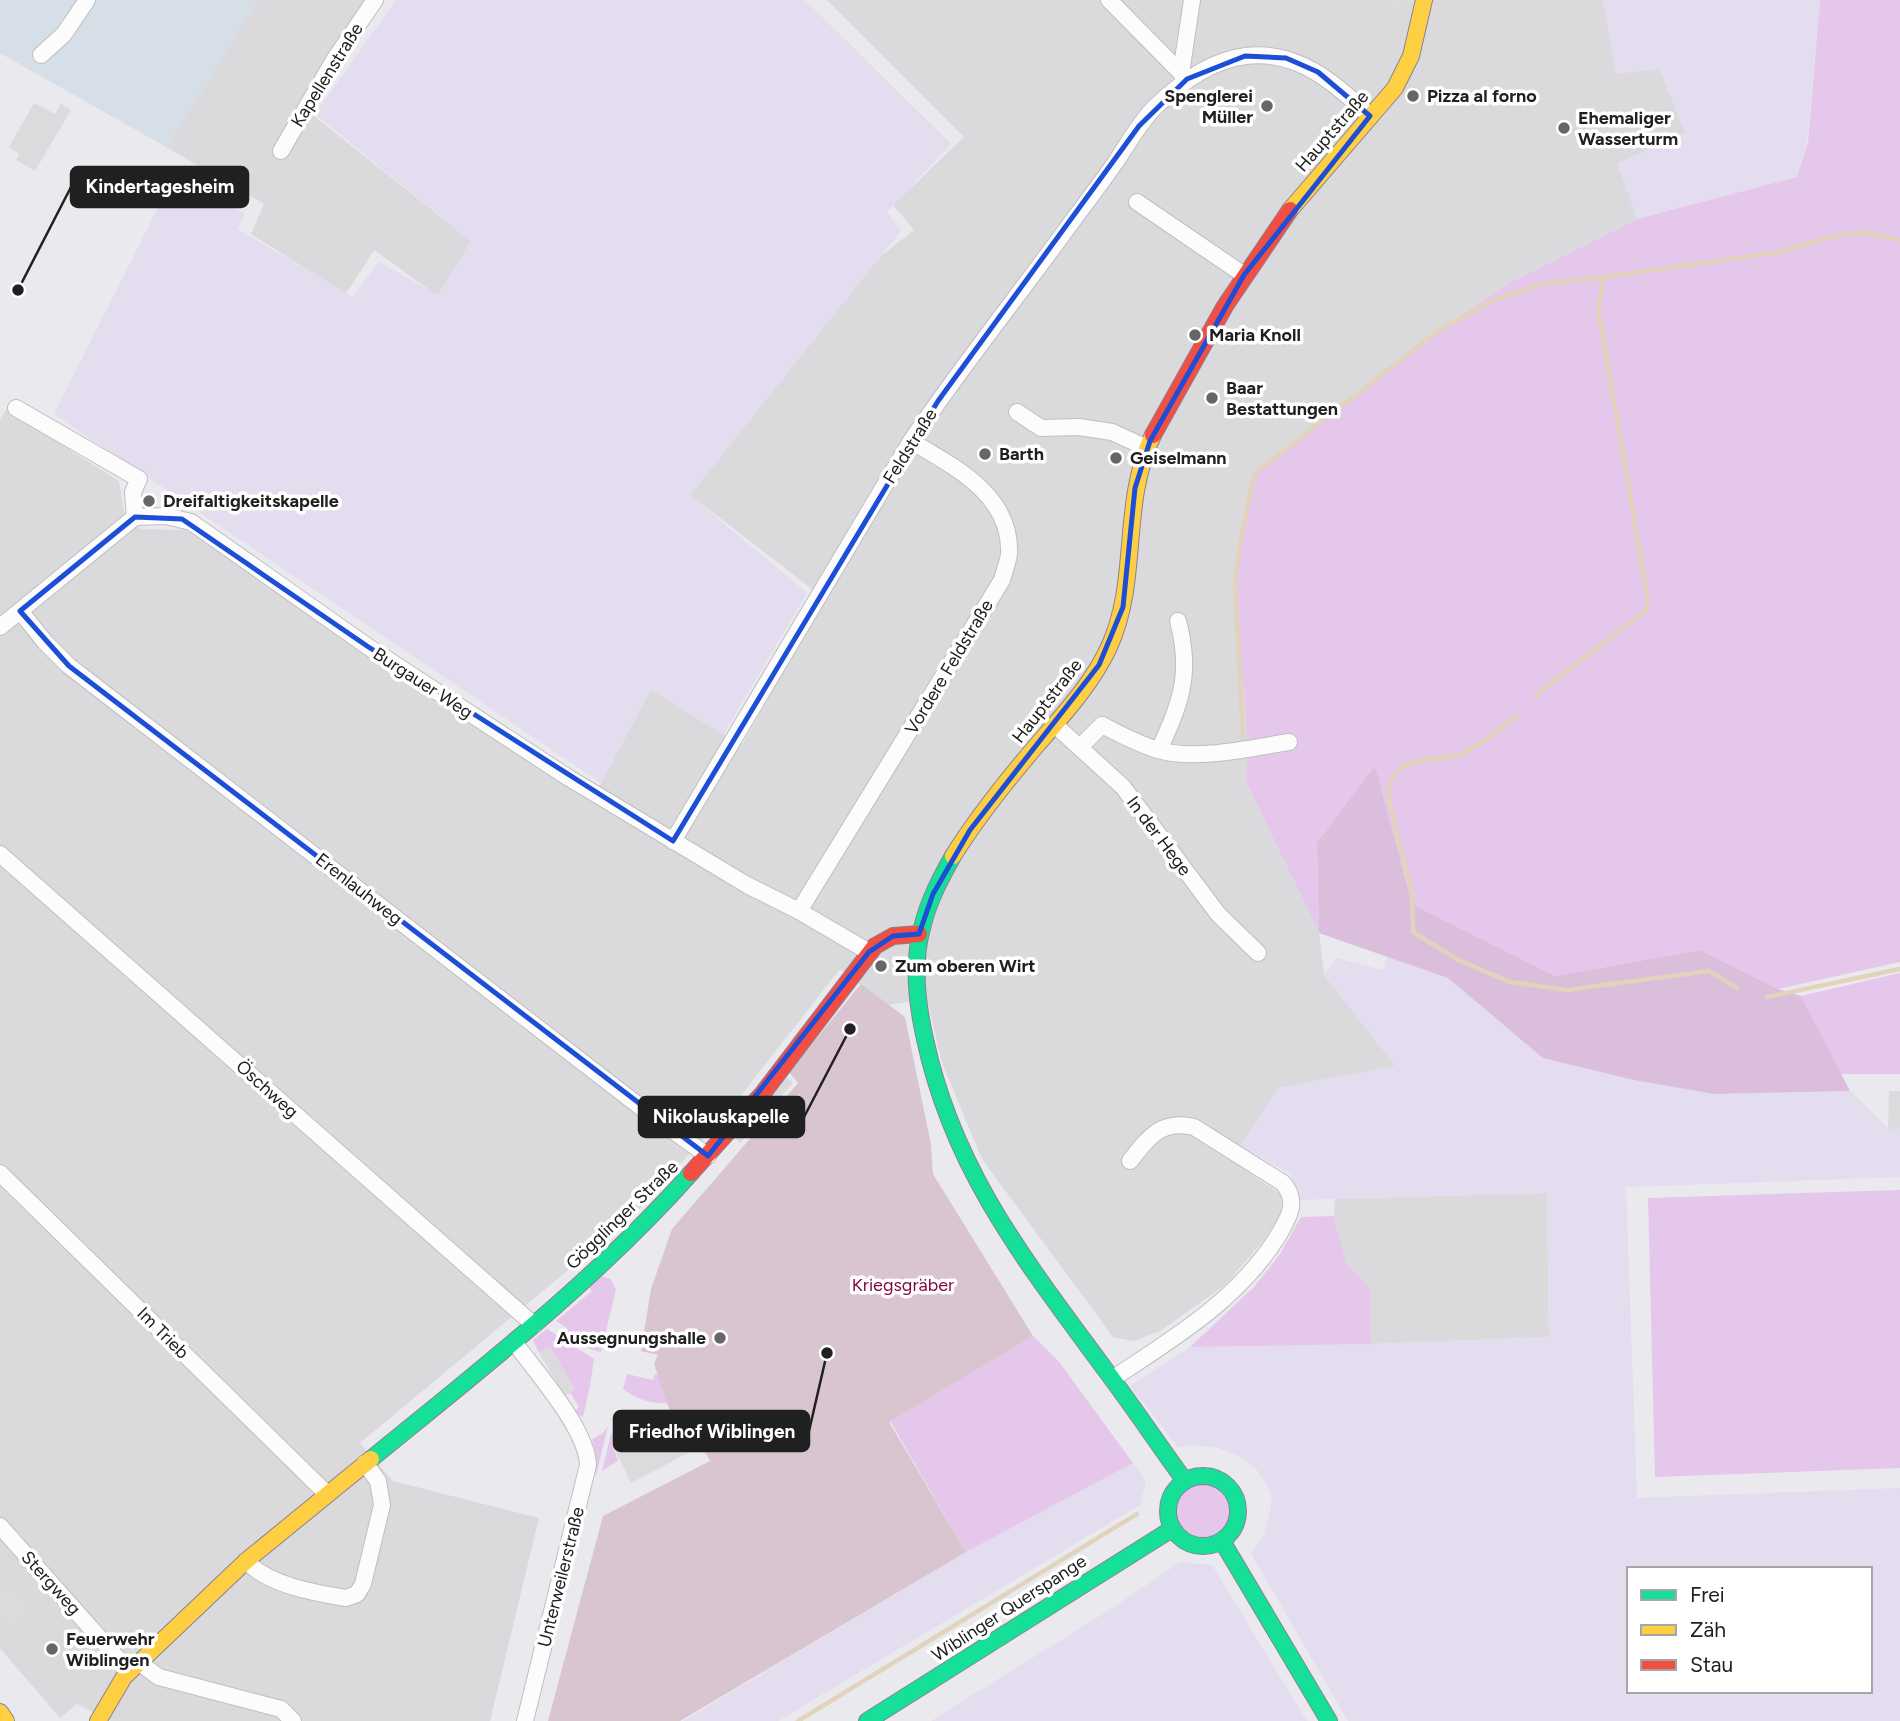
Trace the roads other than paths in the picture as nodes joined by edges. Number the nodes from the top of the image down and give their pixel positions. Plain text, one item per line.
1 (87, 0) edge
2 (375, 0) edge
3 (1109, 0) edge
4 (1192, 0) edge
5 (1424, 0) edge
6 (41, 55) dead end
7 (1184, 76) junction
8 (1370, 116) junction
9 (281, 151) dead end
10 (1137, 202) dead end
11 (1244, 275) junction
12 (16, 408) dead end
13 (1017, 412) dead end
14 (911, 441) junction
15 (1147, 448) junction
16 (135, 517) junction
17 (20, 611) junction
18 (1178, 621) dead end
19 (0, 627) edge
20 (1055, 725) junction
21 (1289, 742) dead end
22 (1080, 747) junction
23 (1159, 750) junction
24 (673, 841) junction
25 (0, 854) edge
26 (799, 911) junction
27 (919, 934) junction
28 (869, 952) junction
29 (1258, 953) dead end
30 (708, 1156) junction
31 (1130, 1161) dead end
32 (0, 1173) edge
33 (534, 1325) junction
34 (514, 1342) junction
35 (1112, 1379) junction
36 (365, 1463) junction
37 (1185, 1481) junction
38 (326, 1493) junction
39 (0, 1526) edge
40 (1172, 1529) junction
41 (1223, 1541) junction
42 (246, 1561) junction
43 (134, 1666) junction
44 (98, 1721) edge
45 (293, 1721) edge
46 (525, 1721) edge
47 (867, 1721) edge
48 (1329, 1721) edge

1 - 6 street
2 - 9 street, Kapellenstraße
3 - 7 street
4 - 7 street
5 - 8 main road, Hauptstraße
7 - 8 street, Feldstraße
7 - 14 street, Feldstraße
8 - 11 main road, Hauptstraße
10 - 11 street
11 - 15 main road, Hauptstraße
12 - 16 street
13 - 15 street
14 - 24 street, Feldstraße
14 - 26 street, Vordere Feldstraße
15 - 20 main road, Hauptstraße
16 - 17 street
16 - 24 street, Burgauer Weg
17 - 19 street
17 - 30 street, Erenlauhweg
18 - 23 street
20 - 22 street, In der Hege
20 - 27 main road, Hauptstraße
21 - 23 street
22 - 23 street
22 - 29 street, In der Hege
24 - 26 street, Burgauer Weg
25 - 33 street, Öschweg
26 - 28 street, Burgauer Weg
27 - 28 main road, Gögglinger Straße
27 - 35 main road, Hauptstraße
28 - 30 main road, Gögglinger Straße
30 - 33 main road, Gögglinger Straße
31 - 35 street
32 - 38 street, Im Trieb
33 - 34 main road, Gögglinger Straße
34 - 36 main road, Gögglinger Straße
34 - 46 street, Unterweilerstraße
35 - 37 main road, Hauptstraße
36 - 38 main road, Gögglinger Straße
36 - 42 street
37 - 40 main road
37 - 41 main road
38 - 42 main road, Gögglinger Straße
39 - 43 street, Stergweg
40 - 41 main road
40 - 47 main road, Wiblinger Querspange
41 - 48 main road
42 - 43 main road, Gögglinger Straße
43 - 44 main road, Gögglinger Straße
43 - 45 street

